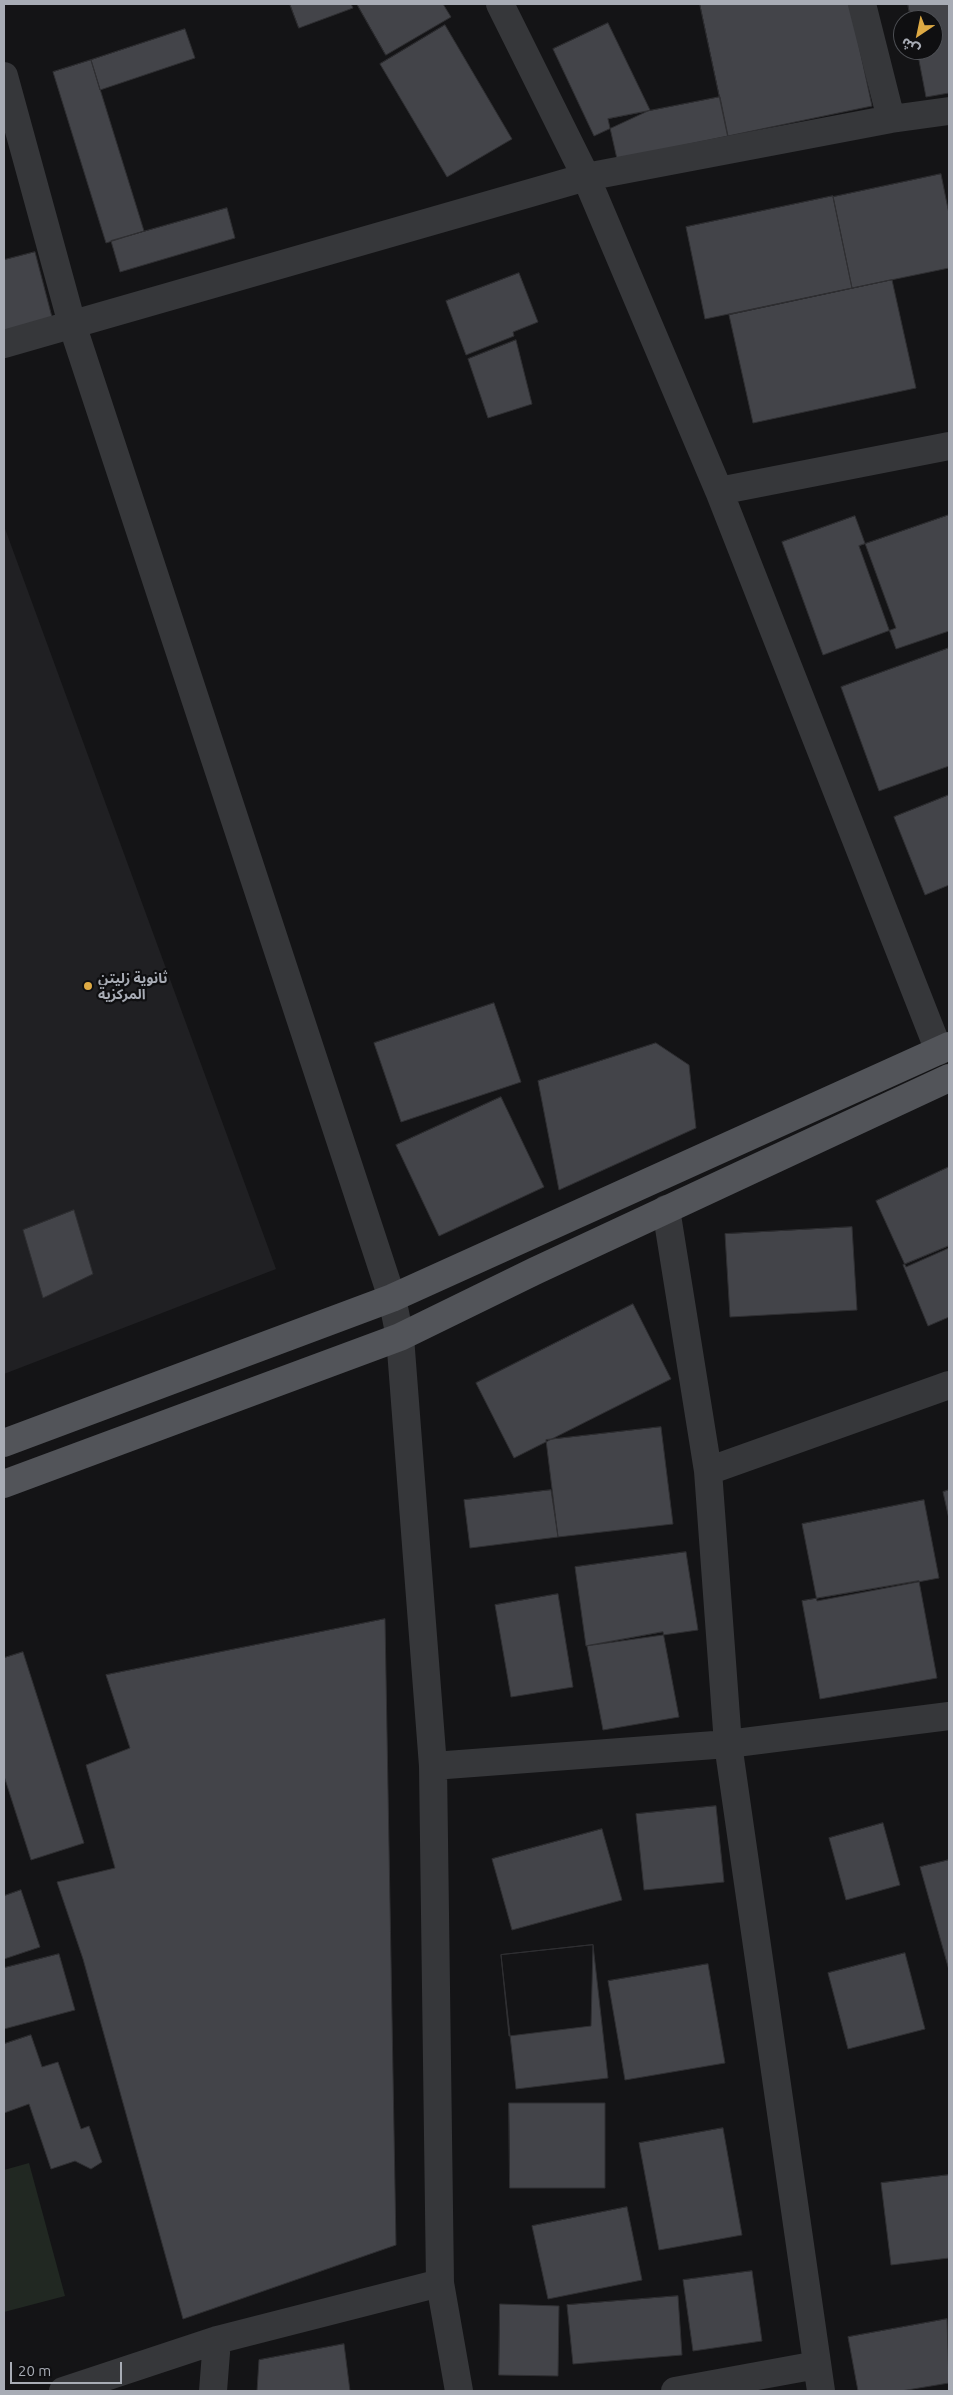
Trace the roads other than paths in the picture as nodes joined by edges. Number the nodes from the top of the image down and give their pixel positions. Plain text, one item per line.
1 (500, 4) edge
2 (862, 4) edge
3 (4, 76) edge
4 (949, 111) edge
5 (891, 119) junction
6 (586, 177) junction
7 (72, 324) junction
8 (4, 344) edge
9 (949, 446) edge
10 (719, 491) junction
11 (944, 1049) edge
12 (949, 1078) edge
13 (666, 1210) junction
14 (392, 1298) junction
15 (400, 1337) junction
16 (949, 1385) edge
17 (4, 1443) edge
18 (708, 1471) junction
19 (4, 1484) edge
20 (949, 1716) edge
21 (728, 1744) junction
22 (433, 1766) junction
23 (440, 2283) junction
24 (217, 2340) junction
25 (817, 2365) junction
26 (63, 2391) edge
27 (213, 2391) edge
28 (459, 2391) edge
29 (675, 2391) edge
30 (821, 2391) edge

1 - 6 street
2 - 5 street
3 - 7 street
4 - 5 street
5 - 6 street
6 - 7 street
6 - 10 street
7 - 8 street
7 - 14 street
9 - 10 street
10 - 11 street
11 - 14 main road
12 - 13 main road
13 - 15 main road
13 - 18 street
14 - 15 street
14 - 17 main road
15 - 19 main road
15 - 22 street
16 - 18 street
18 - 21 street
20 - 21 street
21 - 22 street
21 - 25 street
22 - 23 street
23 - 24 street
23 - 28 street
24 - 26 street
24 - 27 street
25 - 29 street
25 - 30 street

